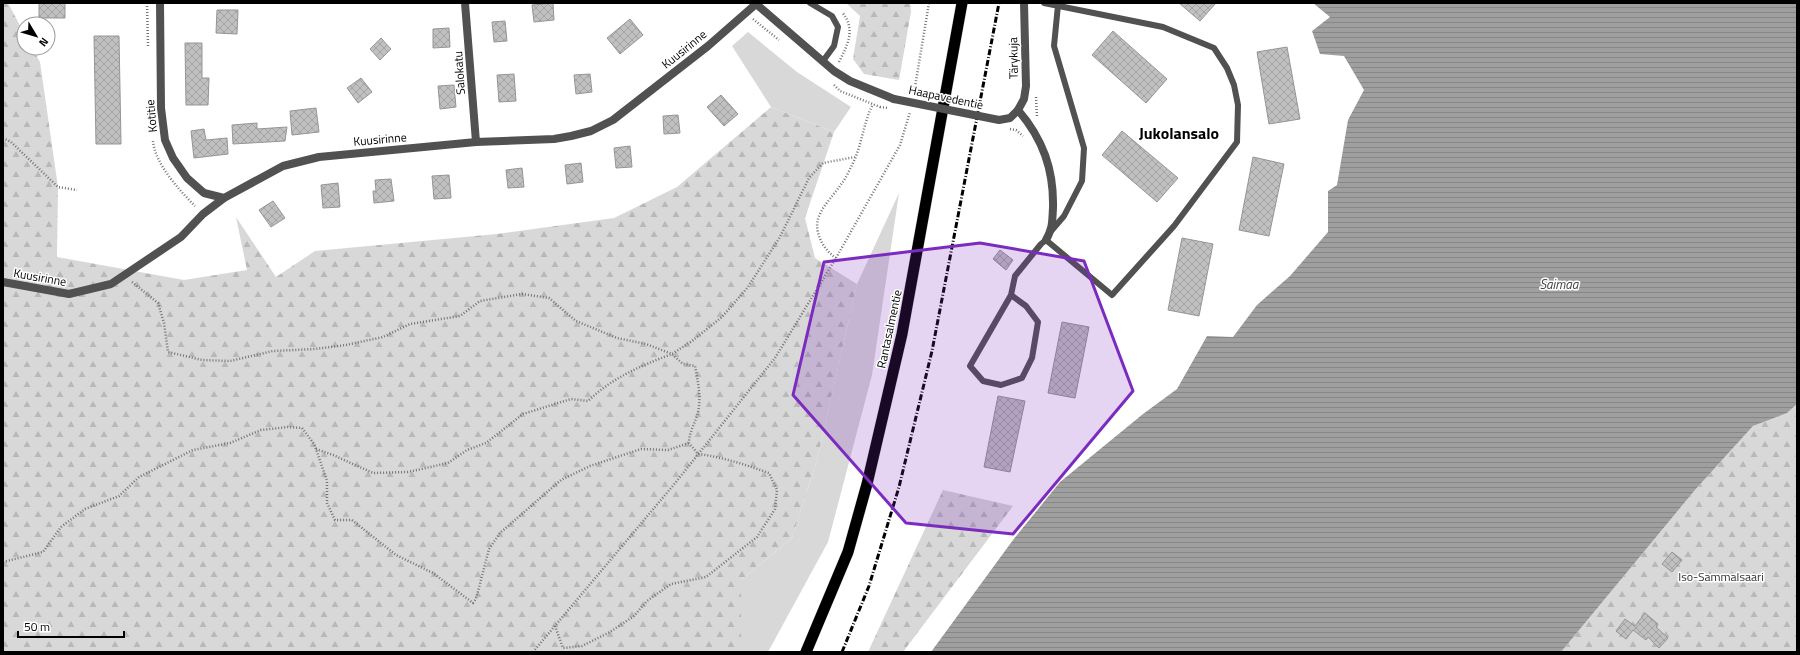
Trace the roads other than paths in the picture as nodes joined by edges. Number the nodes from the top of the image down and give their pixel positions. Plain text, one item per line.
1 (160, 3) edge
2 (466, 3) edge
3 (756, 3) edge
4 (810, 3) edge
5 (962, 3) edge
6 (1024, 3) edge
7 (1044, 3) edge
8 (1058, 5) junction
9 (823, 61) junction
10 (1018, 110) junction
11 (476, 142) junction
12 (224, 198) junction
13 (1052, 230) junction
14 (1046, 240) junction
15 (3, 282) edge
16 (1011, 295) junction
17 (806, 652) edge

1 - 12 street, Kotitie
2 - 11 street, Salokatu
3 - 9 street, Haapavedentie
3 - 11 street, Kuusirinne
4 - 9 lane
5 - 17 highway, Rantasalmentie
6 - 10 street, Tärykuja
7 - 8 lane
8 - 13 lane
8 - 14 lane
9 - 10 street, Haapavedentie, bridge
10 - 13 street
11 - 12 street, Kuusirinne
12 - 15 street, Kuusirinne
13 - 14 street
14 - 16 lane
16 - 16 lane

